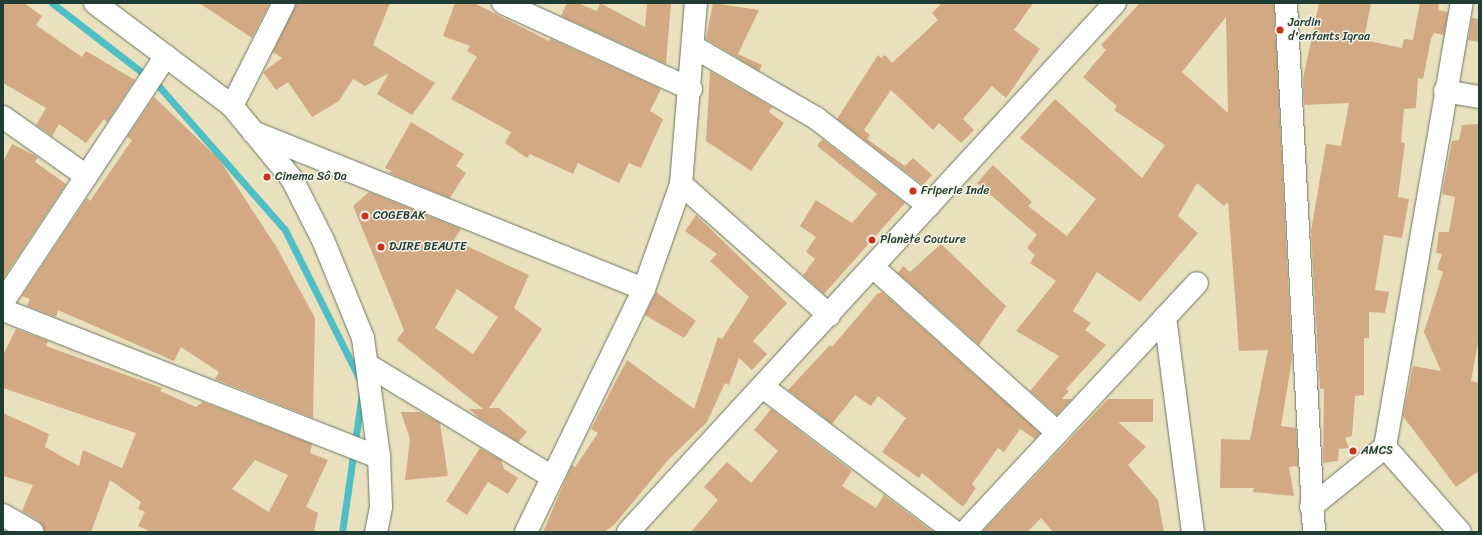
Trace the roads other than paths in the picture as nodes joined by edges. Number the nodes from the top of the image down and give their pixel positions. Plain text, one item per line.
1 (95, 3) edge
2 (284, 3) edge
3 (503, 3) edge
4 (696, 3) edge
5 (1286, 3) edge
6 (1462, 3) edge
7 (1108, 5) edge
8 (694, 46) junction
9 (166, 56) junction
10 (691, 89) junction
11 (1445, 91) junction
12 (1479, 97) edge
13 (232, 106) junction
14 (3, 116) edge
15 (253, 132) junction
16 (86, 176) junction
17 (682, 184) junction
18 (929, 206) junction
19 (873, 267) junction
20 (1197, 283) dead end
21 (644, 289) junction
22 (3, 302) edge
23 (3, 310) edge
24 (829, 315) junction
25 (1165, 317) junction
26 (368, 365) junction
27 (763, 387) junction
28 (1057, 432) junction
29 (1385, 447) junction
30 (379, 457) junction
31 (552, 477) junction
32 (1311, 507) junction
33 (3, 515) edge
34 (634, 530) edge
35 (33, 532) edge
36 (376, 532) edge
37 (526, 532) edge
38 (955, 532) edge
39 (965, 532) edge
40 (1193, 532) edge
41 (1314, 532) edge
42 (1460, 532) edge

1 - 9 street
2 - 13 street
3 - 10 street
4 - 8 street
5 - 32 street
6 - 11 street
7 - 18 street
8 - 10 street
8 - 18 street
9 - 13 street
9 - 16 street
10 - 17 street
11 - 12 street
11 - 29 street
13 - 15 street
14 - 16 street
15 - 21 street
15 - 26 street
16 - 22 street
17 - 21 street
17 - 24 street
18 - 19 street
19 - 24 street
19 - 28 street
20 - 25 street
21 - 31 street
23 - 30 street
24 - 27 street
25 - 28 street
25 - 40 street
26 - 30 street
26 - 31 street
27 - 34 street
27 - 38 street
28 - 39 street
29 - 32 street
29 - 42 street
30 - 36 street
31 - 37 street
32 - 41 street
33 - 35 street

